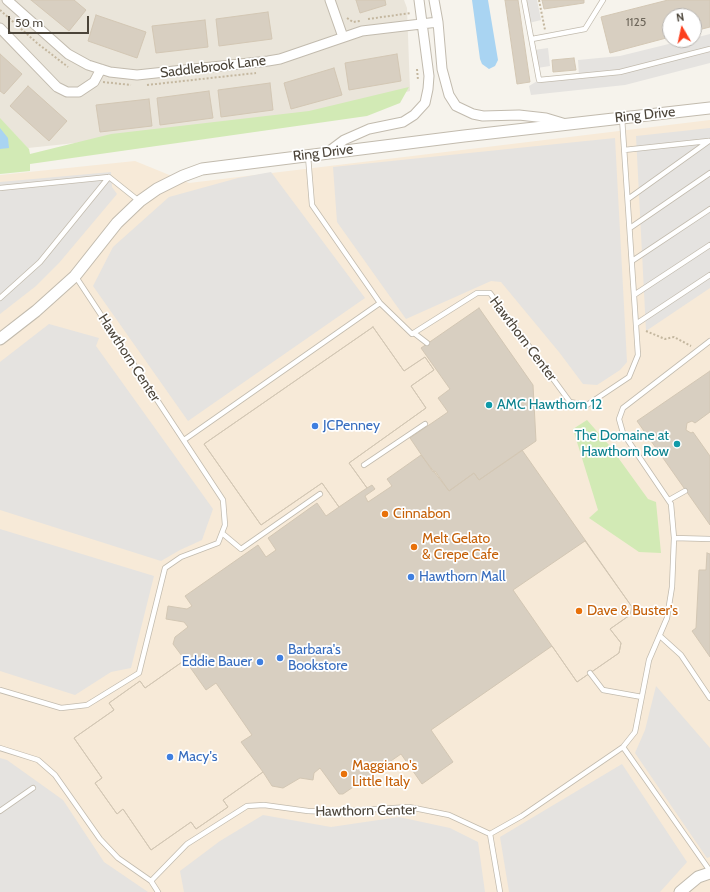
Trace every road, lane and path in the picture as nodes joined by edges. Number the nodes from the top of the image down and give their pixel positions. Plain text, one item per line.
1 (7, 0) edge
2 (330, 0) edge
3 (419, 0) edge
4 (434, 0) edge
5 (524, 0) edge
6 (540, 0) edge
7 (603, 0) edge
8 (346, 13) dead end
9 (438, 22) junction
10 (422, 23) junction
11 (413, 25) junction
12 (0, 28) edge
13 (343, 37) junction
14 (546, 37) junction
15 (532, 39) junction
16 (710, 49) edge
17 (417, 66) dead end
18 (101, 69) junction
19 (418, 86) dead end
20 (710, 108) edge
21 (622, 118) junction
22 (566, 124) junction
23 (709, 141) edge
24 (624, 150) junction
25 (328, 152) junction
26 (308, 154) junction
27 (710, 173) edge
28 (109, 177) junction
29 (0, 188) edge
30 (628, 199) junction
31 (140, 201) junction
32 (710, 209) edge
33 (630, 228) junction
34 (710, 245) edge
35 (632, 261) junction
36 (710, 275) edge
37 (75, 276) junction
38 (634, 295) junction
39 (0, 298) edge
40 (380, 303) junction
41 (636, 324) junction
42 (646, 331) dead end
43 (414, 333) junction
44 (0, 339) edge
45 (710, 341) edge
46 (427, 343) dead end
47 (692, 346) dead end
48 (425, 424) dead end
49 (184, 440) junction
50 (364, 465) dead end
51 (685, 491) dead end
52 (320, 494) dead end
53 (669, 500) junction
54 (222, 533) junction
55 (674, 538) junction
56 (710, 539) edge
57 (660, 636) junction
58 (590, 673) dead end
59 (0, 690) edge
60 (642, 697) junction
61 (710, 698) edge
62 (623, 747) junction
63 (0, 748) edge
64 (32, 788) dead end
65 (0, 811) edge
66 (490, 834) junction
67 (710, 872) edge
68 (151, 881) junction
69 (158, 892) edge
70 (500, 892) edge
71 (680, 892) edge

1 - 18 street, Saddlebrook Lane
2 - 13 street
3 - 10 street
4 - 9 street
5 - 15 lane
6 - 14 path
7 - 14 lane
8 - 11 path
9 - 10 street, Saddlebrook Lane
9 - 22 street
10 - 11 street, Saddlebrook Lane
10 - 25 street
11 - 13 street, Saddlebrook Lane
12 - 18 street
13 - 18 street, Saddlebrook Lane
14 - 15 lane
15 - 16 lane
17 - 19 path
20 - 21 street, Ring Drive
21 - 22 street, Ring Drive
21 - 24 lane, Hawthorn Center
22 - 25 street, Ring Drive
23 - 24 lane
23 - 30 lane
24 - 30 lane, Hawthorn Center
25 - 26 street, Ring Drive
26 - 31 street, Ring Drive
26 - 40 lane
27 - 33 lane
28 - 29 lane
28 - 31 lane
28 - 39 lane
30 - 33 lane, Hawthorn Center
31 - 37 street, Ring Drive
32 - 35 lane
33 - 35 lane, Hawthorn Center
34 - 38 lane
35 - 38 lane, Hawthorn Center
36 - 41 lane
37 - 44 street, Ring Drive
37 - 49 lane, Hawthorn Center
38 - 41 lane, Hawthorn Center
40 - 43 lane
40 - 49 lane
41 - 43 lane, Hawthorn Center
42 - 47 path
43 - 46 lane
45 - 53 lane
48 - 50 lane
49 - 54 lane, Hawthorn Center
51 - 53 lane
52 - 54 lane
53 - 55 lane
54 - 59 lane
55 - 56 lane
55 - 57 lane
57 - 60 lane
57 - 61 lane
58 - 60 lane
60 - 62 lane
62 - 66 lane
62 - 67 lane
63 - 68 lane
64 - 65 lane
66 - 68 lane, Hawthorn Center
66 - 70 lane
67 - 71 street
68 - 69 lane

